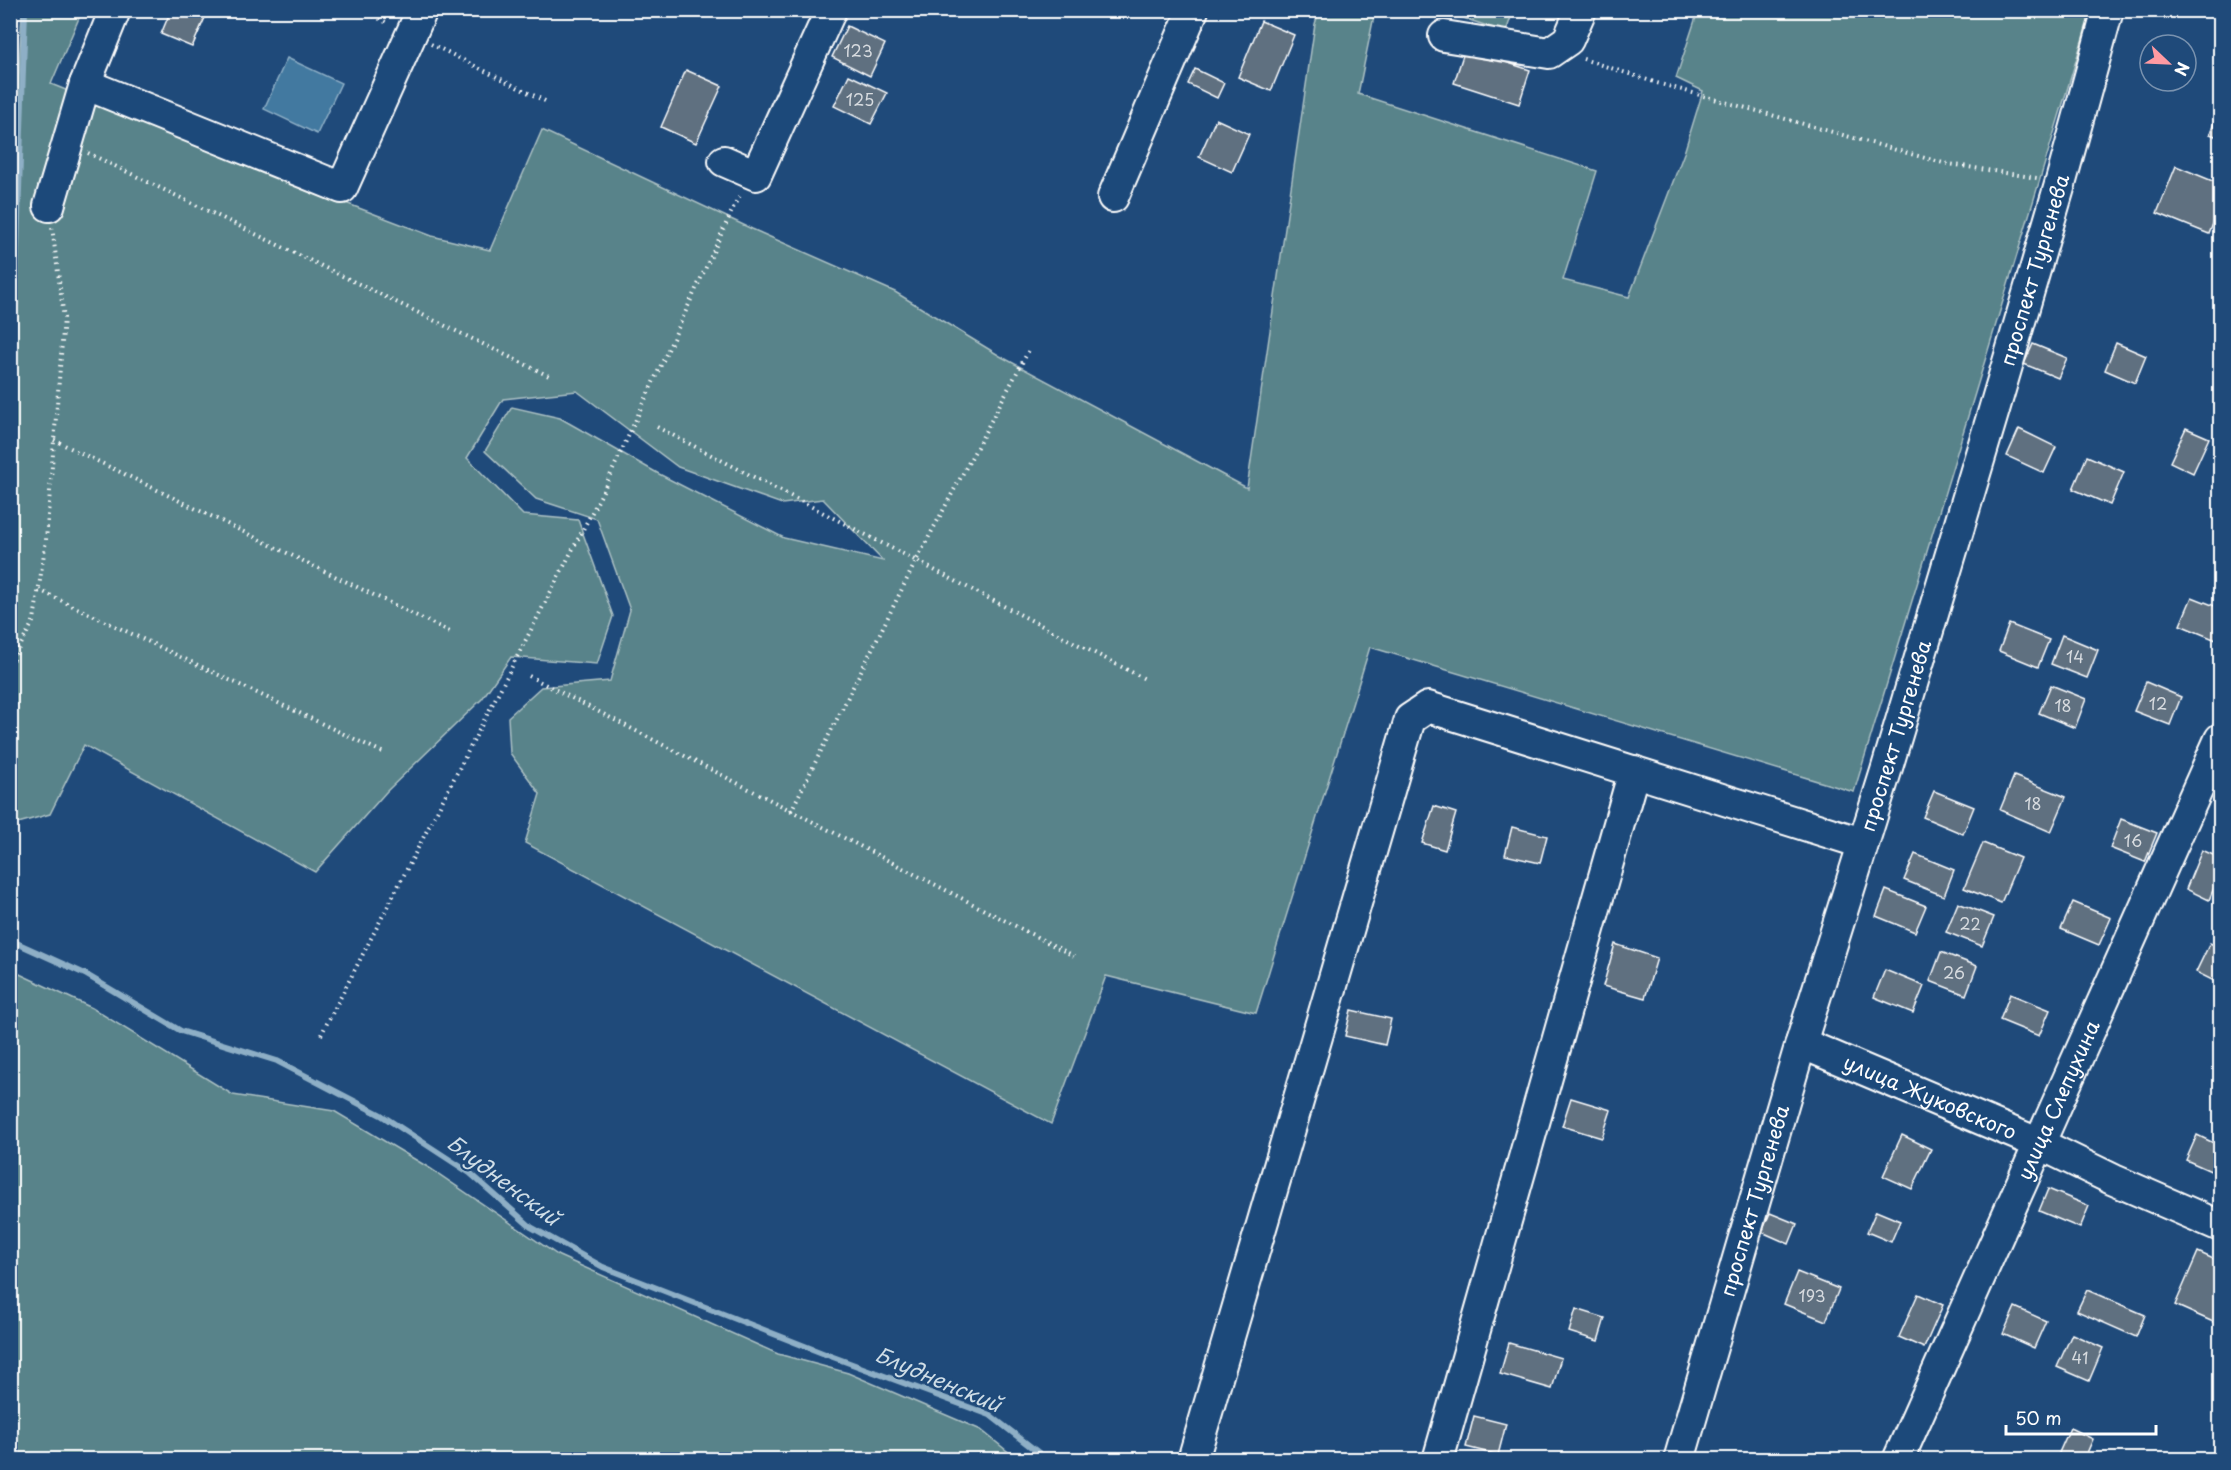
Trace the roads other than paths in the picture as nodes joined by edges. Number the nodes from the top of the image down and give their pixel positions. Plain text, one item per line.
1 (115, 10) edge
2 (831, 10) edge
3 (1193, 10) edge
4 (1581, 10) edge
5 (2108, 10) edge
6 (416, 22) edge
7 (1444, 36) dead end
8 (85, 84) junction
9 (724, 161) dead end
10 (1113, 197) dead end
11 (49, 206) road end
12 (2220, 740) edge
13 (1634, 771) junction
14 (1863, 843) junction
15 (1801, 1043) junction
16 (2040, 1144) junction
17 (2220, 1226) edge
18 (1193, 1460) edge
19 (1438, 1460) edge
20 (1679, 1460) edge
21 (1898, 1460) edge

1 - 8 street
2 - 9 street
3 - 10 street
4 - 7 street
5 - 14 street, проспект Тургенева
6 - 8 street
8 - 11 street
12 - 16 street, улица Слепухина
13 - 14 street
13 - 18 street
13 - 19 street
14 - 15 street, проспект Тургенева
15 - 16 street, улица Жуковского
15 - 20 street, проспект Тургенева
16 - 17 street, улица Жуковского
16 - 21 street, улица Слепухина

